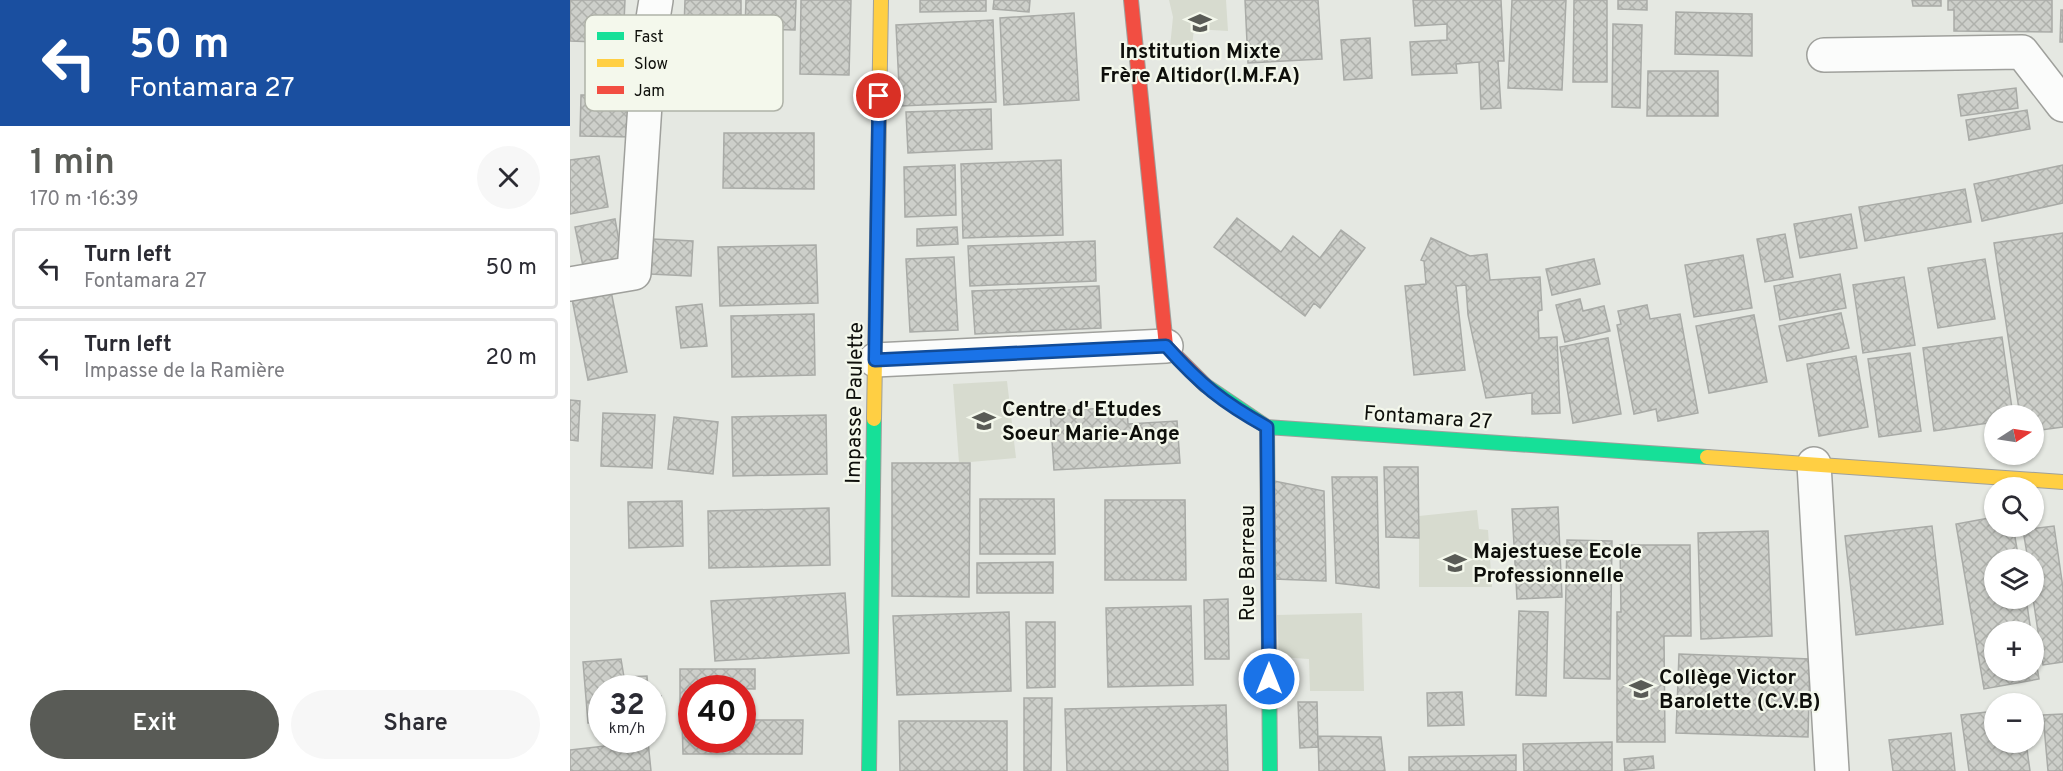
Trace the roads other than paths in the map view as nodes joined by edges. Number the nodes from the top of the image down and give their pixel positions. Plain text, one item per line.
1 (656, 0) edge
2 (881, 0) edge
3 (1131, 0) edge
4 (654, 15) edge
5 (1824, 55) dead end
6 (2063, 105) edge
7 (645, 111) edge
8 (570, 284) edge
9 (1166, 346) junction
10 (875, 360) junction
11 (1267, 427) junction
12 (1814, 464) junction
13 (2063, 482) edge
14 (869, 771) edge
15 (1270, 771) edge
16 (1832, 771) edge

1 - 4 street
2 - 10 street, Impasse Paulette
3 - 9 street
5 - 6 street
7 - 8 street
9 - 10 street
9 - 11 street, Fontamara 27
10 - 14 street, Impasse Paulette
11 - 12 street, Fontamara 27
11 - 15 street, Rue Barreau
12 - 13 street, Fontamara 27
12 - 16 street

